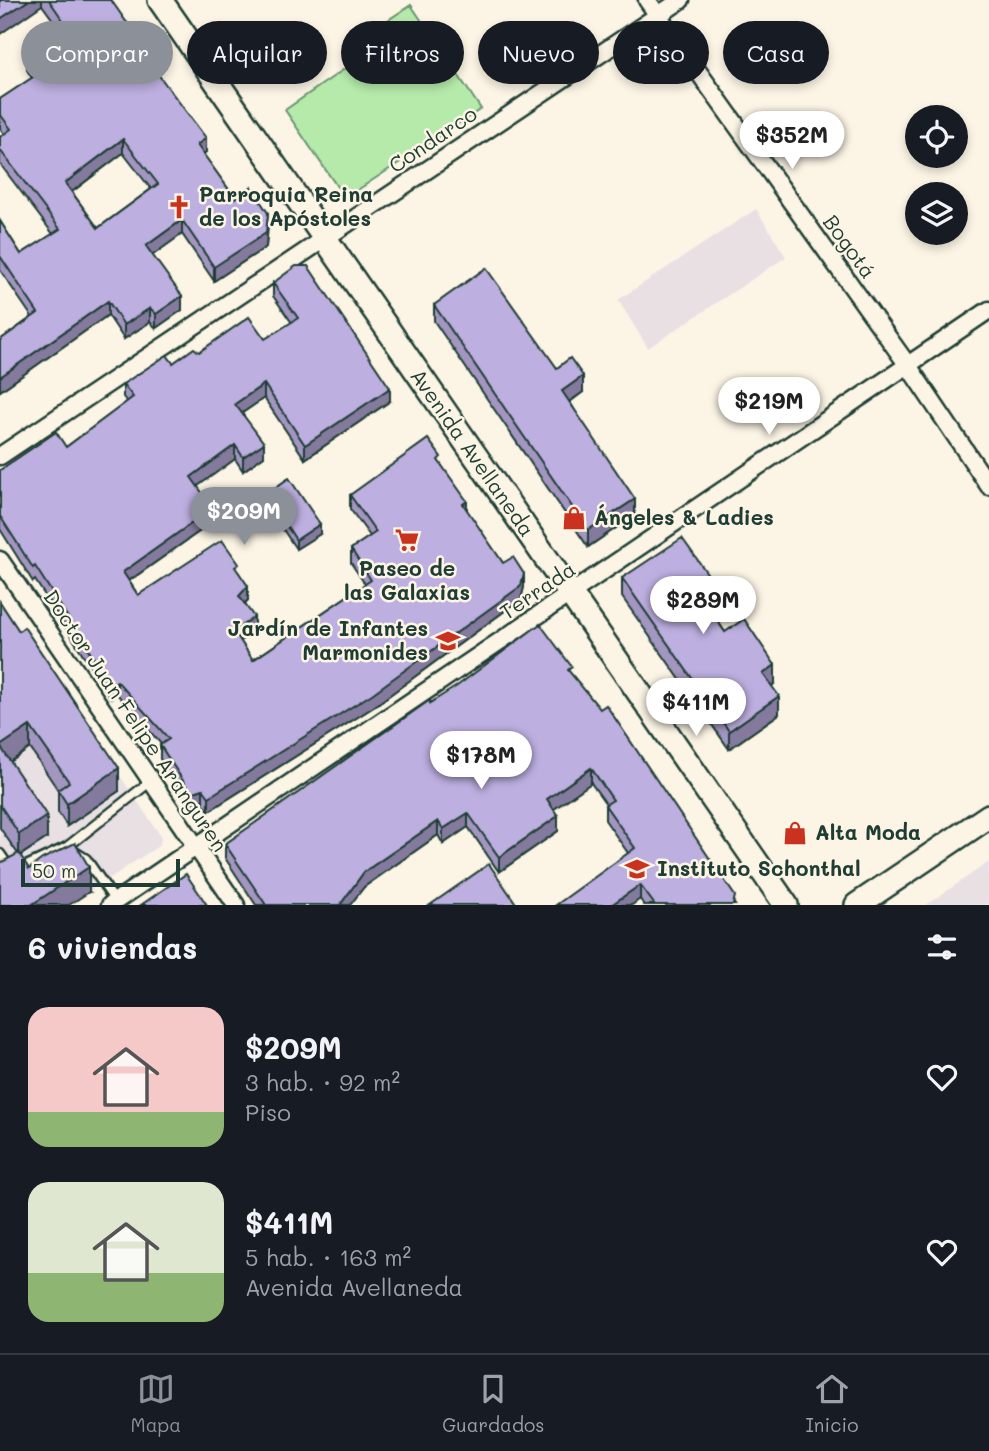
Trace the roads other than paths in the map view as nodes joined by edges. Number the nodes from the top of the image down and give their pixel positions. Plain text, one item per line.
1 (160, 0) edge
2 (647, 0) edge
3 (681, 0) edge
4 (658, 15) junction
5 (323, 238) junction
6 (989, 310) edge
7 (907, 364) junction
8 (0, 456) edge
9 (989, 486) edge
10 (0, 560) edge
11 (570, 596) junction
12 (151, 781) junction
13 (989, 816) edge
14 (67, 847) junction
15 (197, 847) junction
16 (0, 853) edge
17 (112, 903) edge
18 (236, 905) edge
19 (786, 905) edge
20 (857, 905) edge

1 - 5 main road, Avenida Avellaneda
2 - 4 street, Bogotá
3 - 4 street, Condarco
4 - 5 street, Condarco
4 - 7 street, Bogotá
5 - 8 street, Condarco
5 - 11 main road, Avenida Avellaneda
6 - 7 street, Terrada
7 - 9 street, Bogotá
7 - 11 street, Terrada
10 - 12 street, Doctor Juan Felipe Aranguren
11 - 15 street, Terrada
11 - 19 main road, Avenida Avellaneda
12 - 14 lane
12 - 15 street, Doctor Juan Felipe Aranguren
13 - 20 main road
14 - 16 lane
14 - 17 lane
15 - 17 street, Terrada
15 - 18 street, Doctor Juan Felipe Aranguren

